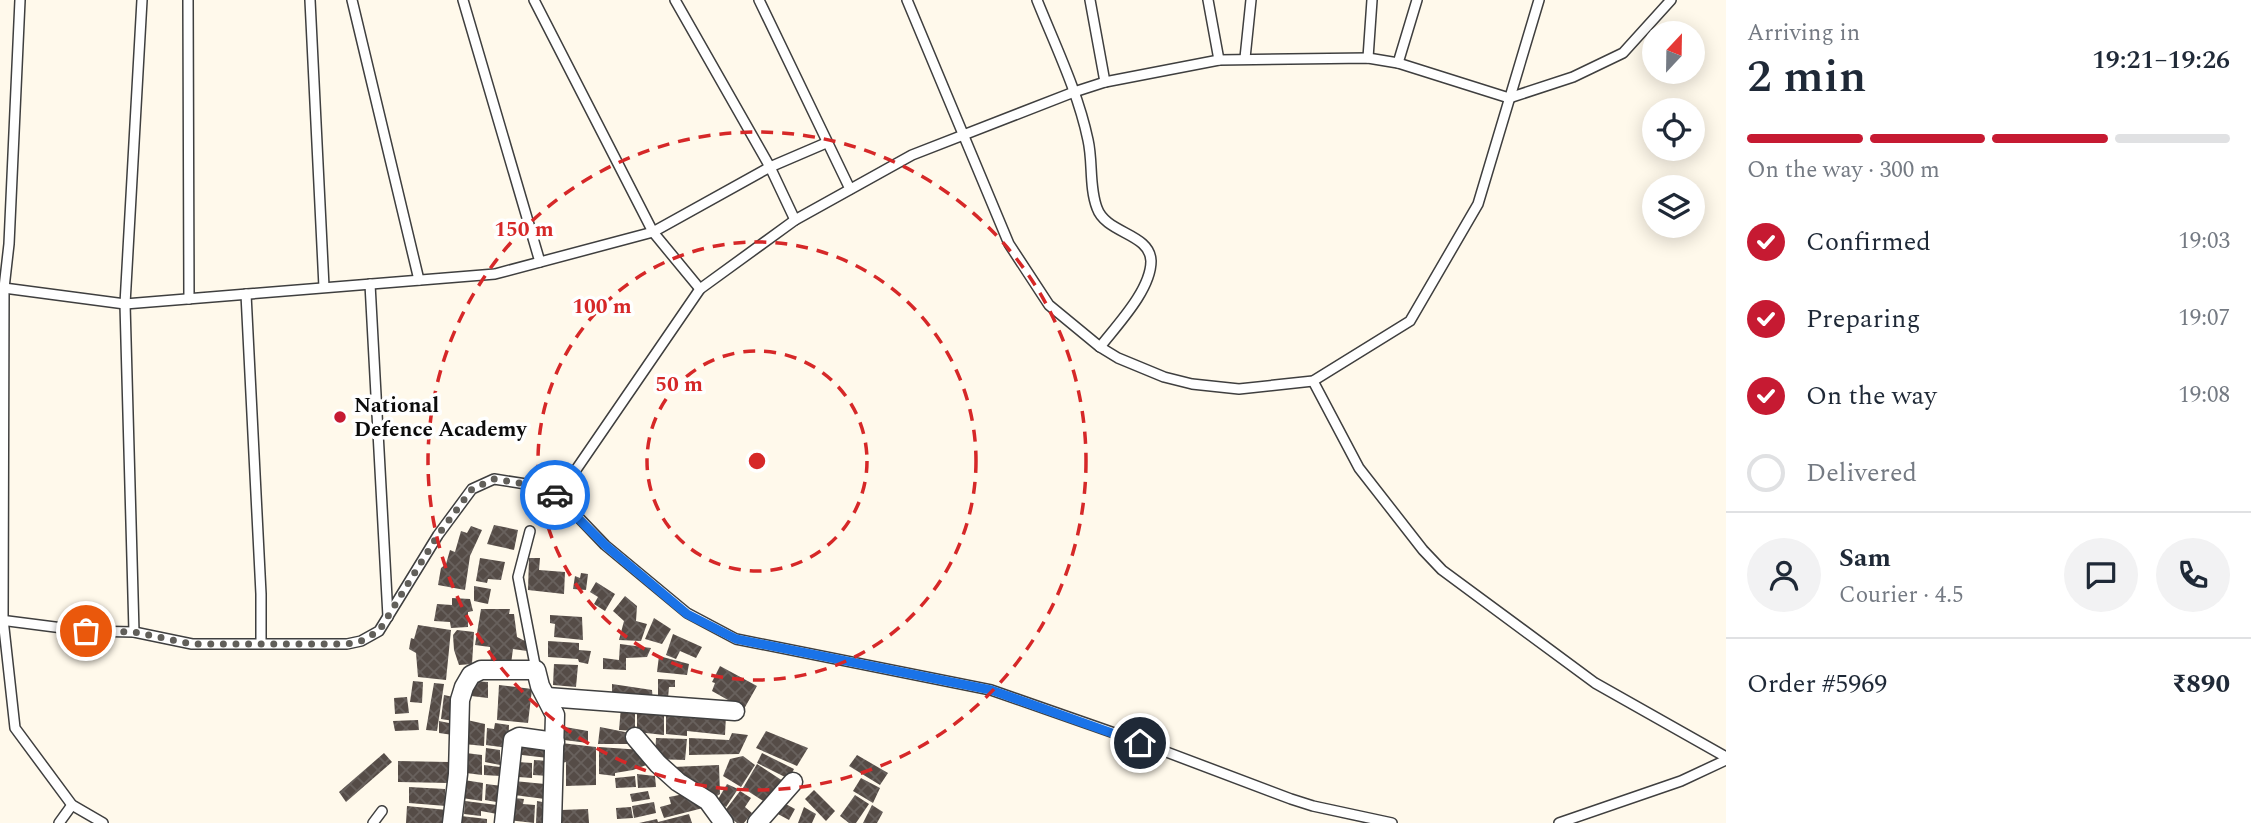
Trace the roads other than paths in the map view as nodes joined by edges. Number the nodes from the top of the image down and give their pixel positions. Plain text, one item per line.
1 (20, 0) edge
2 (142, 0) edge
3 (188, 0) edge
4 (310, 0) edge
5 (352, 0) edge
6 (463, 0) edge
7 (534, 0) edge
8 (675, 0) edge
9 (759, 0) edge
10 (907, 0) edge
11 (1037, 0) edge
12 (1090, 0) edge
13 (1208, 0) edge
14 (1251, 0) edge
15 (1372, 0) edge
16 (1417, 0) edge
17 (1539, 0) edge
18 (1671, 0) edge
19 (1245, 58) junction
20 (1368, 58) junction
21 (1219, 60) junction
22 (1398, 63) junction
23 (1105, 82) junction
24 (1074, 92) junction
25 (1509, 98) junction
26 (962, 134) junction
27 (826, 143) junction
28 (770, 167) junction
29 (850, 190) junction
30 (795, 220) junction
31 (653, 232) junction
32 (540, 262) junction
33 (419, 280) junction
34 (370, 284) junction
35 (324, 287) junction
36 (4, 288) junction
37 (700, 289) junction
38 (246, 294) junction
39 (189, 299) junction
40 (125, 304) junction
41 (1100, 347) junction
42 (1313, 381) junction
43 (558, 496) junction
44 (530, 531) dead end
45 (2, 593) edge
46 (388, 618) junction
47 (1, 619) edge
48 (134, 632) junction
49 (261, 642) junction
50 (536, 670) junction
51 (547, 697) junction
52 (735, 711) dead end
53 (635, 737) dead end
54 (555, 742) junction
55 (1726, 758) edge
56 (793, 782) dead end
57 (72, 805) junction
58 (382, 811) dead end
59 (59, 823) edge
60 (103, 823) edge
61 (373, 823) edge
62 (452, 823) edge
63 (504, 823) edge
64 (552, 823) edge
65 (724, 823) edge
66 (757, 823) edge
67 (1392, 823) edge
68 (1559, 823) edge

1 - 36 lane
2 - 40 lane
3 - 39 lane
4 - 35 lane
5 - 33 lane
6 - 32 lane
7 - 31 lane
8 - 28 lane
9 - 27 lane
10 - 26 lane
11 - 24 lane
12 - 23 lane
13 - 21 lane
14 - 19 lane
15 - 20 lane
16 - 22 lane
17 - 25 lane
18 - 25 lane
19 - 20 lane
19 - 21 lane
20 - 22 lane
21 - 23 lane
22 - 25 lane
23 - 24 lane
24 - 26 lane
24 - 41 lane
25 - 42 lane
26 - 29 lane
26 - 41 lane
27 - 28 lane
27 - 29 lane
28 - 30 lane
28 - 31 lane
29 - 30 lane
30 - 37 lane
31 - 32 lane
31 - 37 lane
32 - 33 lane
33 - 34 lane
34 - 35 lane
34 - 46 lane
35 - 38 lane
36 - 40 lane
36 - 45 lane
37 - 43 lane
38 - 39 lane
38 - 49 lane
39 - 40 lane
40 - 48 lane
41 - 42 lane
42 - 55 lane
43 - 46 lane
43 - 67 lane
44 - 50 lane
45 - 47 lane
46 - 49 lane
47 - 48 lane
47 - 57 lane
48 - 49 lane
50 - 51 street
50 - 62 street
51 - 52 street
51 - 54 street
53 - 65 street
54 - 63 street
54 - 64 street
55 - 68 lane
56 - 66 street
57 - 59 lane
57 - 60 lane
58 - 61 lane

